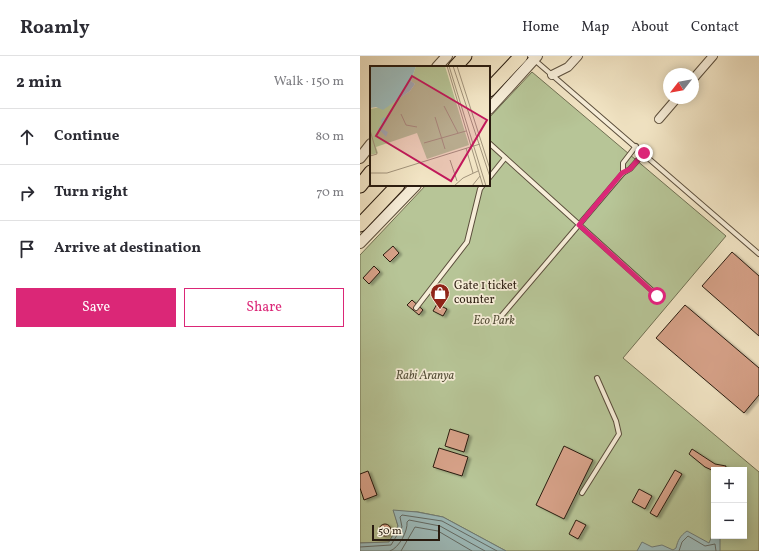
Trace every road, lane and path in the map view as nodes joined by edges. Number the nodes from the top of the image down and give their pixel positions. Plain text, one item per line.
1 (446, 56) edge
2 (465, 56) edge
3 (578, 56) edge
4 (713, 56) edge
5 (530, 57) edge
6 (438, 66) edge
7 (456, 66) edge
8 (699, 72) edge
9 (552, 75) junction
10 (490, 89) edge
11 (672, 104) edge
12 (490, 108) edge
13 (659, 119) dead end
14 (490, 144) edge
15 (370, 145) edge
16 (636, 146) junction
17 (644, 153) junction
18 (360, 158) edge
19 (505, 158) junction
20 (370, 173) edge
21 (622, 173) junction
22 (490, 177) edge
23 (360, 186) edge
24 (397, 186) edge
25 (415, 186) edge
26 (482, 186) edge
27 (360, 225) edge
28 (579, 225) junction
29 (360, 243) edge
30 (759, 254) edge
31 (657, 296) dead end
32 (416, 308) dead end
33 (498, 320) dead end
34 (597, 378) dead end
35 (582, 493) dead end

1 - 6 street
2 - 7 main road
3 - 9 street
4 - 8 street
5 - 9 lane
5 - 10 main road
5 - 12 street
9 - 16 lane
11 - 13 street
14 - 19 lane
15 - 18 street
16 - 17 lane
16 - 21 lane
17 - 21 lane
17 - 30 lane
19 - 22 lane
19 - 28 lane
20 - 23 main road
21 - 28 lane
24 - 27 main road
25 - 29 street
26 - 32 lane
28 - 31 lane
28 - 33 lane
34 - 35 lane

